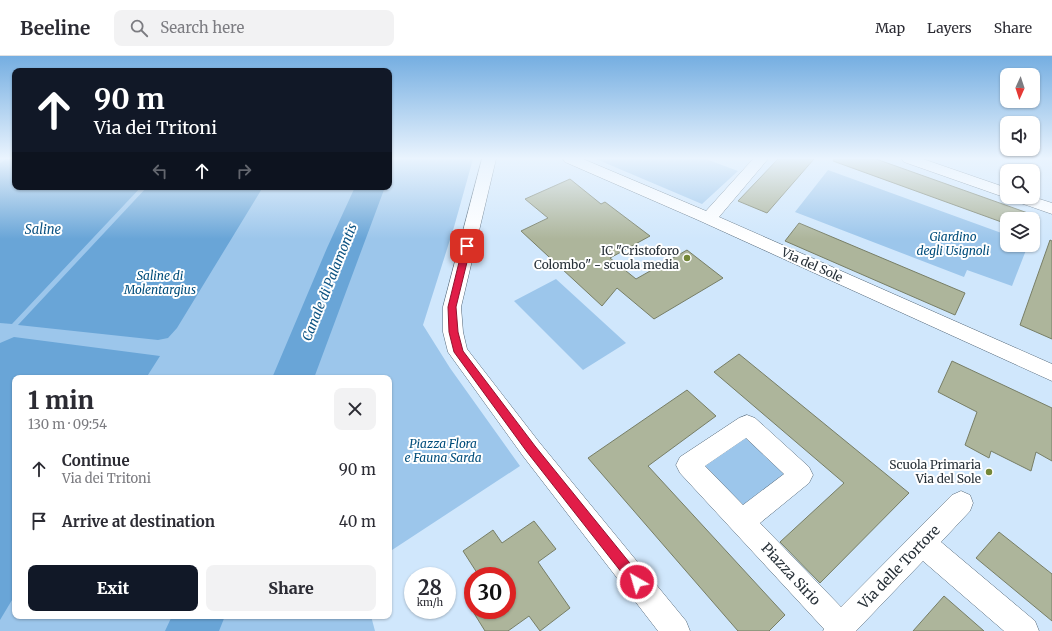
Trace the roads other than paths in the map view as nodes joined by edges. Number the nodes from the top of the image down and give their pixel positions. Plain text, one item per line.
1 (482, 186) edge
2 (633, 186) edge
3 (737, 186) edge
4 (986, 186) edge
5 (1000, 191) edge
6 (1038, 204) edge
7 (1052, 209) edge
8 (709, 218) junction
9 (1052, 373) edge
10 (961, 503) dead end
11 (741, 522) dead end
12 (922, 543) junction
13 (839, 629) edge
14 (676, 631) edge
15 (1024, 631) edge

1 - 14 street
2 - 8 street, Via del Sole
3 - 8 street
4 - 5 street
6 - 7 street
8 - 9 street, Via del Sole
10 - 12 street, Via delle Tortore
11 - 13 street, Piazza Sirio
12 - 13 street, Via delle Tortore
12 - 15 street

